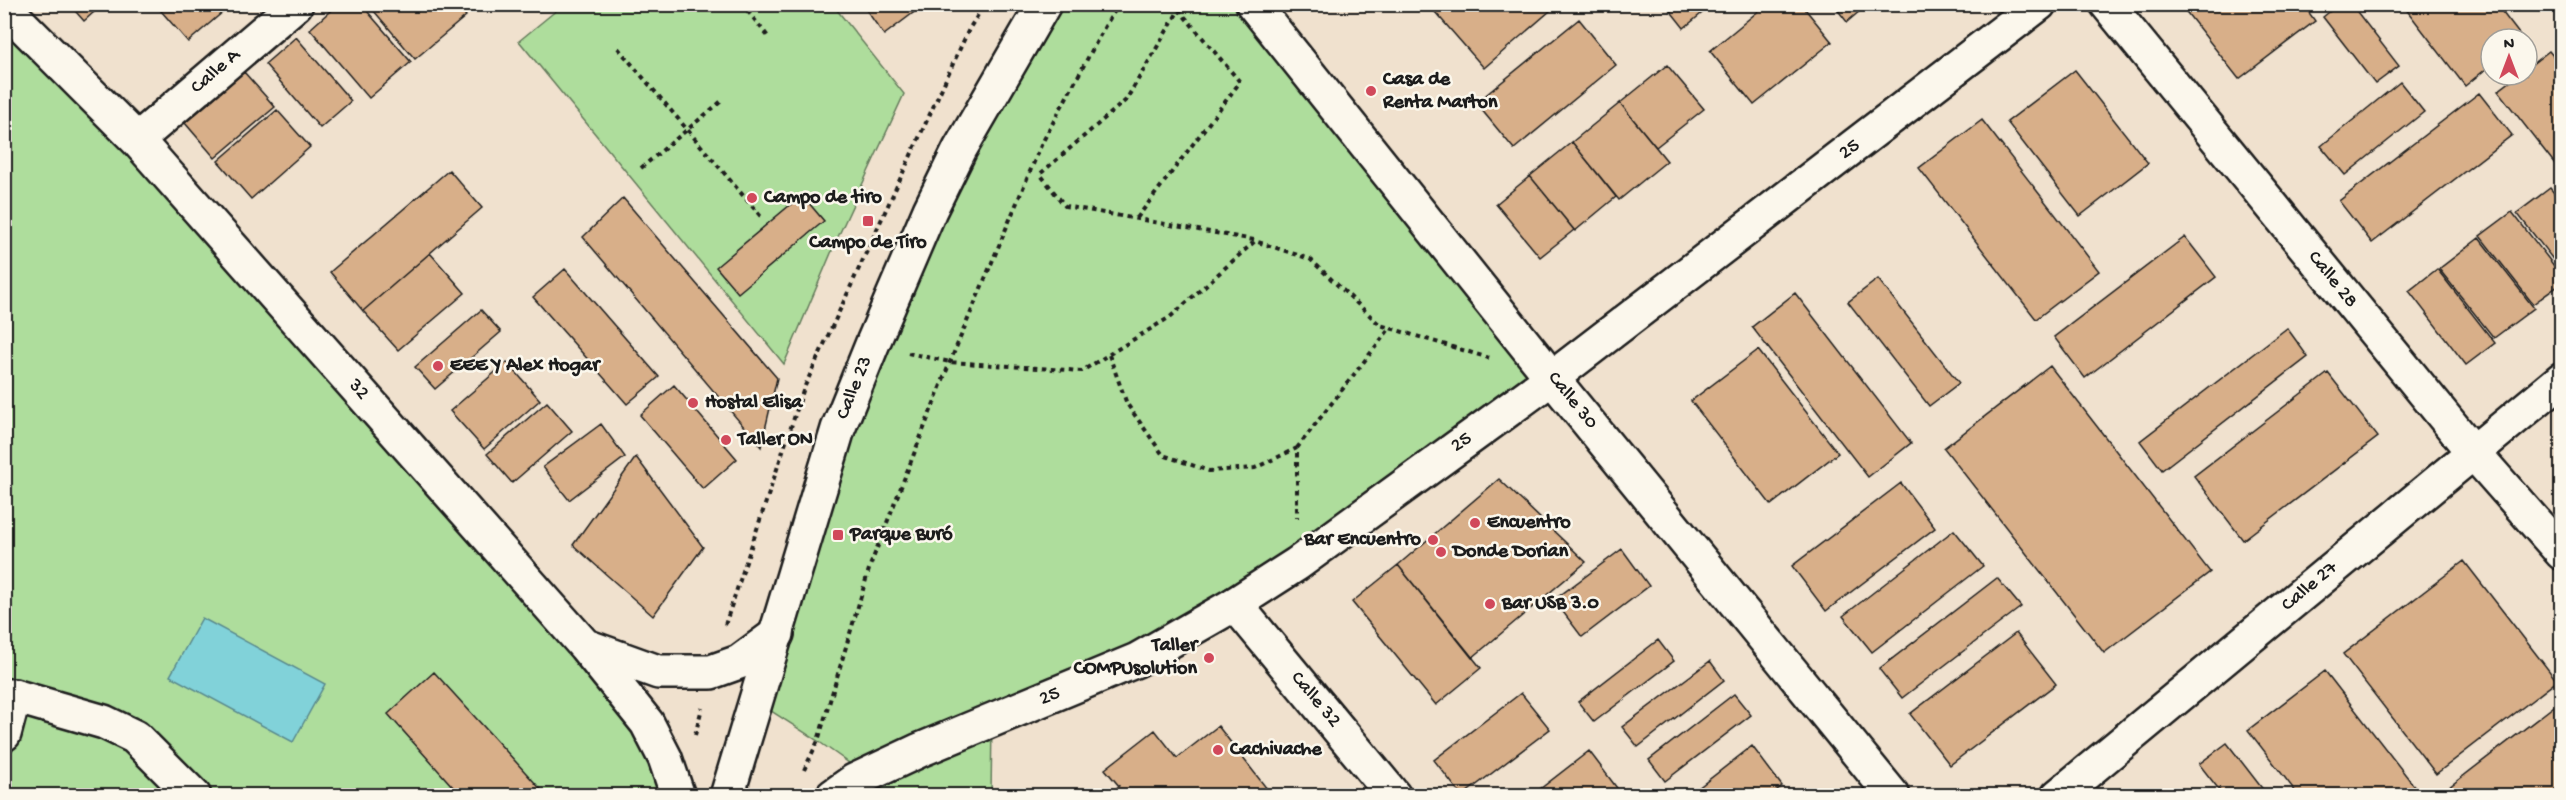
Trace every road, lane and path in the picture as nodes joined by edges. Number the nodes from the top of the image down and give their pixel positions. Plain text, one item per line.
1 (296, 4) edge
2 (742, 4) edge
3 (1044, 4) edge
4 (1119, 4) edge
5 (1253, 4) edge
6 (2039, 4) edge
7 (2107, 4) edge
8 (4, 8) edge
9 (770, 39) dead end
10 (618, 48) dead end
11 (724, 99) dead end
12 (687, 129) junction
13 (137, 140) junction
14 (641, 168) dead end
15 (1137, 218) junction
16 (763, 219) dead end
17 (1255, 241) junction
18 (1390, 328) junction
19 (1108, 355) junction
20 (1498, 361) dead end
21 (950, 362) junction
22 (1552, 378) junction
23 (2562, 379) edge
24 (1297, 448) junction
25 (2473, 452) junction
26 (2562, 553) edge
27 (1297, 564) junction
28 (1235, 604) junction
29 (777, 634) junction
30 (585, 646) junction
31 (9, 696) edge
32 (4, 734) edge
33 (801, 777) dead end
34 (195, 795) edge
35 (678, 795) edge
36 (727, 795) edge
37 (833, 795) edge
38 (1394, 795) edge
39 (1893, 795) edge
40 (2058, 795) edge

1 - 13 street, Calle A
2 - 9 path
3 - 29 street, Calle 23
4 - 21 path
5 - 22 street, Calle 30
6 - 22 street, 25
7 - 25 street, Calle 28
8 - 13 street, 32
10 - 12 path
11 - 12 path
12 - 14 path
12 - 16 path
13 - 30 street, 32
15 - 15 path
15 - 17 path
17 - 18 path
17 - 19 path
18 - 20 path
18 - 24 path
19 - 21 path
19 - 24 path
21 - 33 path
22 - 27 street, 25
22 - 39 street, Calle 30
23 - 25 street, Calle 27
24 - 27 path
25 - 26 street, Calle 28
25 - 40 street, Calle 27
27 - 28 street, 25
28 - 37 street, 25
28 - 38 street, Calle 32
29 - 30 street
29 - 36 street, Calle 23
30 - 35 street, 32
31 - 32 street
31 - 34 street

